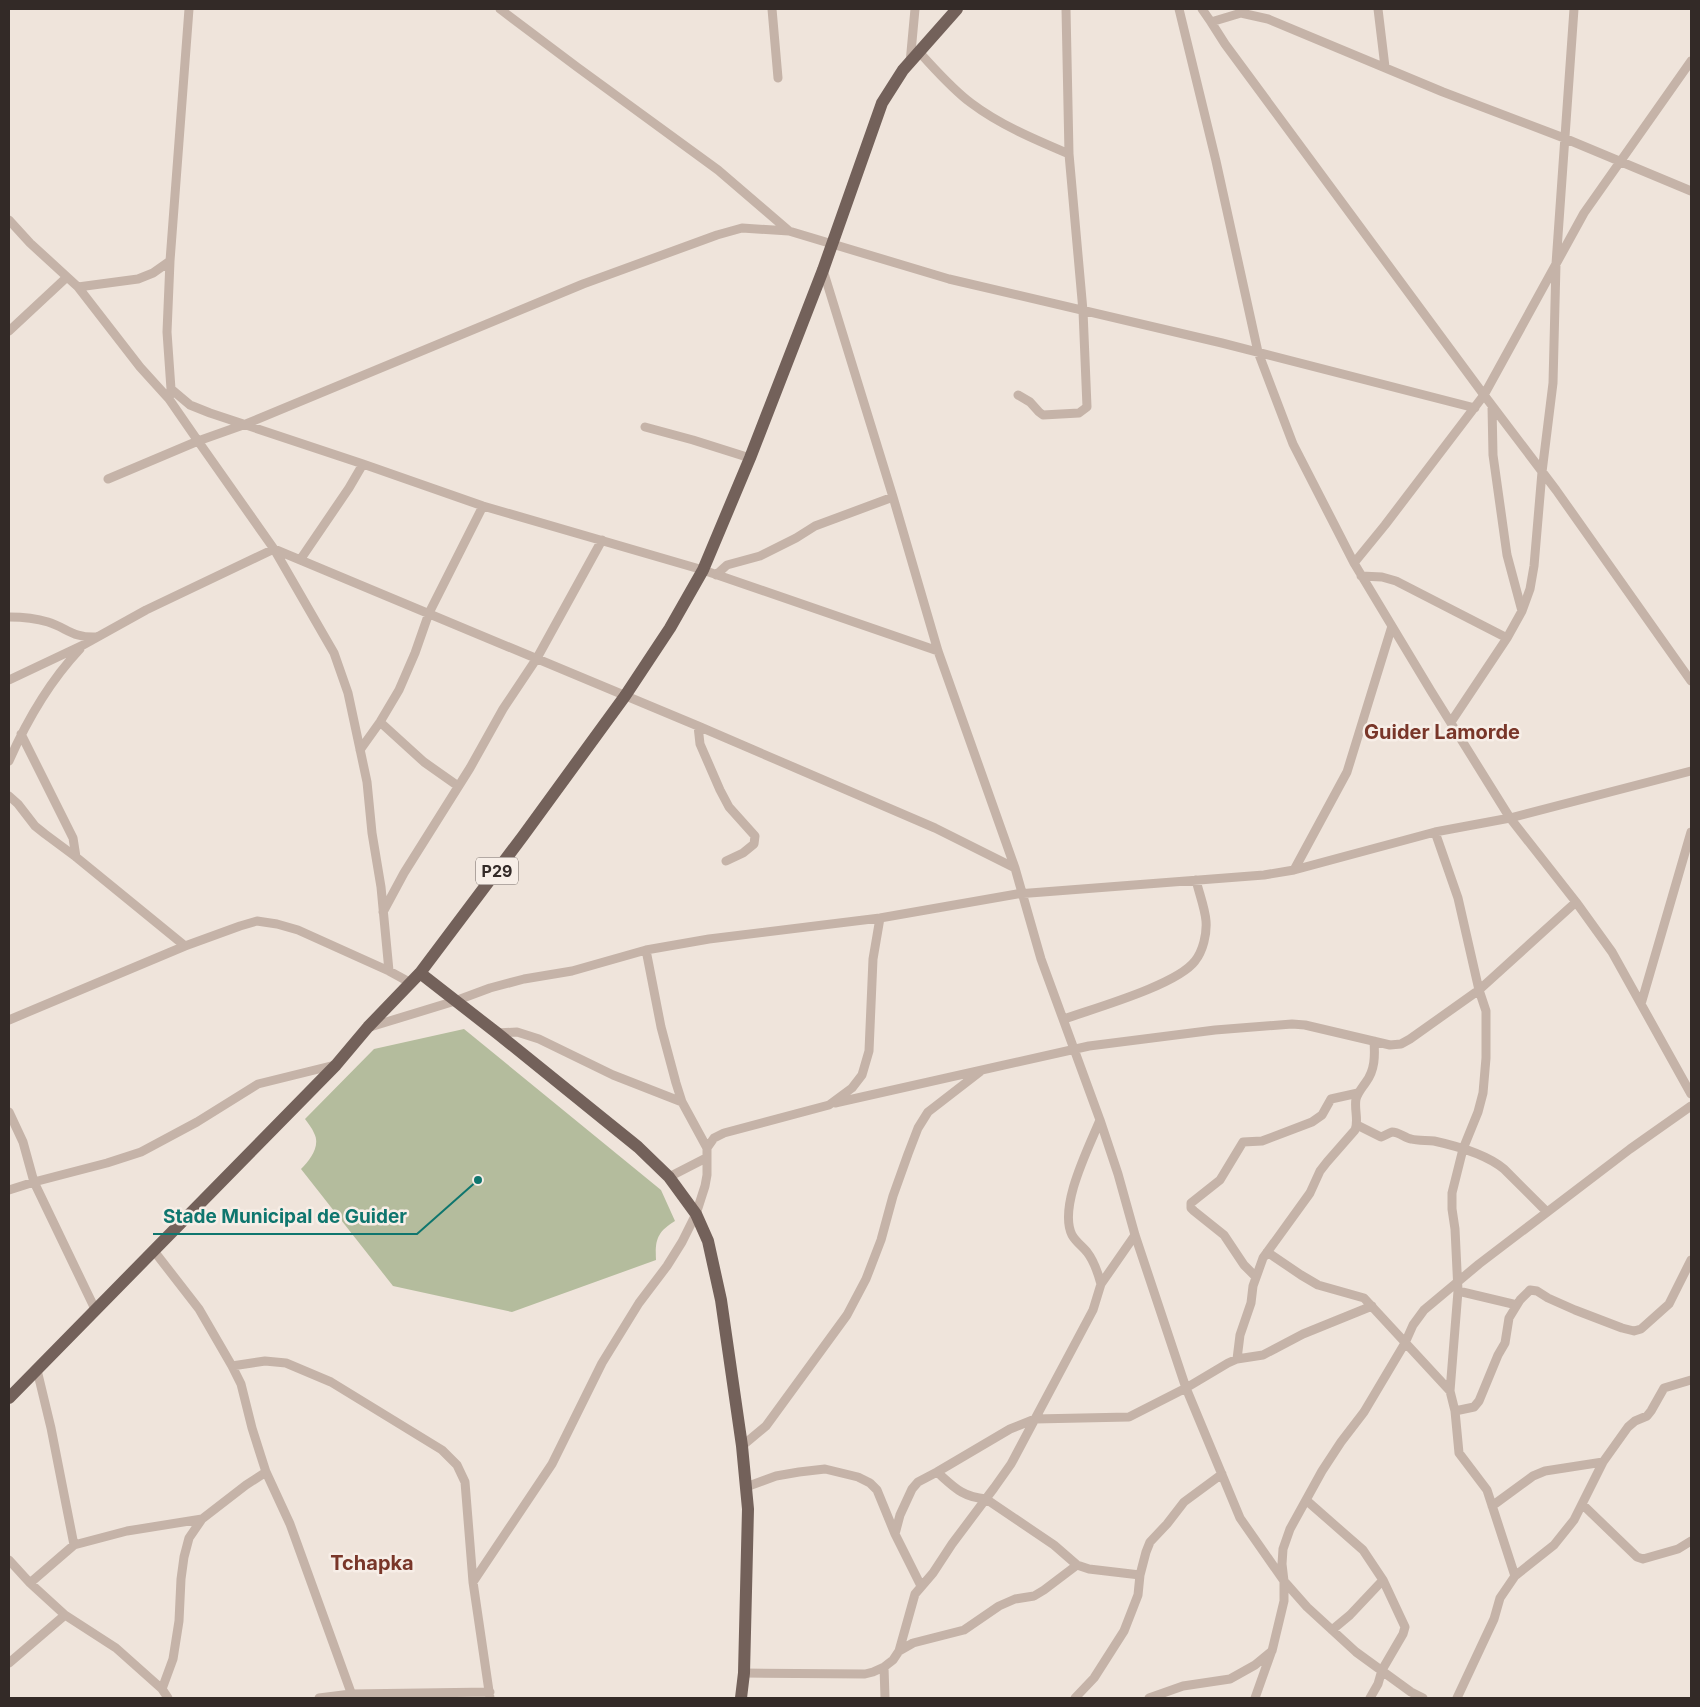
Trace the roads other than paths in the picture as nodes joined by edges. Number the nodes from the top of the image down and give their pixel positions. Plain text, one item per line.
1 (189, 9) edge
2 (500, 9) edge
3 (772, 9) edge
4 (915, 9) edge
5 (957, 9) edge
6 (1066, 9) edge
7 (1179, 9) edge
8 (1202, 9) edge
9 (1378, 9) edge
10 (1574, 9) edge
11 (1244, 11) edge
12 (946, 14) edge
13 (1211, 22) junction
14 (919, 52) junction
15 (1691, 61) edge
16 (910, 63) junction
17 (1385, 67) junction
18 (778, 78) dead end
19 (1564, 138) junction
20 (1069, 154) junction
21 (1621, 162) junction
22 (1691, 192) edge
23 (9, 220) edge
24 (789, 231) junction
25 (832, 243) junction
26 (170, 261) junction
27 (1556, 264) junction
28 (823, 270) junction
29 (67, 277) junction
30 (78, 287) junction
31 (1083, 311) junction
32 (9, 331) edge
33 (1258, 352) junction
34 (171, 389) junction
35 (1484, 395) junction
36 (1018, 396) dead end
37 (169, 399) junction
38 (1492, 406) junction
39 (1475, 408) junction
40 (246, 424) junction
41 (645, 427) dead end
42 (198, 441) junction
43 (750, 458) junction
44 (363, 464) junction
45 (1542, 472) junction
46 (108, 479) dead end
47 (893, 497) junction
48 (483, 506) junction
49 (602, 540) junction
50 (274, 549) junction
51 (300, 560) junction
52 (1354, 563) junction
53 (703, 570) junction
54 (716, 575) junction
55 (1362, 576) junction
56 (1522, 611) junction
57 (429, 613) junction
58 (9, 617) edge
59 (1392, 626) junction
60 (99, 636) junction
61 (1507, 638) junction
62 (83, 645) junction
63 (938, 651) junction
64 (537, 658) junction
65 (9, 680) edge
66 (1691, 681) edge
67 (625, 696) junction
68 (380, 722) junction
69 (1450, 722) junction
70 (698, 726) junction
71 (20, 734) junction
72 (360, 750) junction
73 (9, 761) edge
74 (1691, 771) edge
75 (458, 786) junction
76 (9, 796) edge
77 (1510, 818) junction
78 (1435, 832) junction
79 (1691, 832) edge
80 (76, 857) junction
81 (726, 861) dead end
82 (1015, 868) junction
83 (1294, 870) junction
84 (1196, 880) junction
85 (1023, 894) junction
86 (1576, 902) junction
87 (383, 913) junction
88 (880, 918) junction
89 (185, 946) junction
90 (646, 950) junction
91 (389, 971) junction
92 (420, 974) junction
93 (411, 983) junction
94 (1479, 990) junction
95 (456, 1001) junction
96 (1641, 1004) junction
97 (1064, 1019) junction
98 (9, 1020) edge
99 (368, 1027) junction
100 (497, 1033) junction
101 (1374, 1041) junction
102 (1074, 1049) junction
103 (336, 1065) junction
104 (984, 1070) junction
105 (1358, 1093) junction
106 (1691, 1094) edge
107 (682, 1102) junction
108 (829, 1105) junction
109 (1691, 1106) edge
110 (9, 1112) edge
111 (1100, 1120) junction
112 (1357, 1125) junction
113 (707, 1148) junction
114 (1463, 1150) junction
115 (706, 1158) junction
116 (669, 1177) junction
117 (34, 1182) junction
118 (9, 1190) edge
119 (1547, 1212) junction
120 (696, 1214) junction
121 (1135, 1234) junction
122 (154, 1251) junction
123 (1266, 1252) junction
124 (1691, 1260) edge
125 (1256, 1277) junction
126 (1101, 1284) junction
127 (1457, 1286) junction
128 (1517, 1305) junction
129 (1372, 1306) junction
130 (95, 1309) junction
131 (1405, 1343) junction
132 (1237, 1359) junction
133 (232, 1366) junction
134 (37, 1370) junction
135 (1691, 1380) edge
136 (1186, 1388) junction
137 (1450, 1391) junction
138 (9, 1398) edge
139 (1454, 1411) junction
140 (1035, 1418) junction
141 (742, 1446) junction
142 (1603, 1462) junction
143 (266, 1472) junction
144 (937, 1472) junction
145 (1222, 1474) junction
146 (746, 1487) junction
147 (986, 1499) junction
148 (1306, 1500) junction
149 (1582, 1504) junction
150 (1492, 1506) junction
151 (202, 1519) junction
152 (895, 1534) junction
153 (1691, 1541) edge
154 (74, 1545) junction
155 (9, 1560) edge
156 (1077, 1565) junction
157 (1140, 1575) junction
158 (1515, 1576) junction
159 (1383, 1580) junction
160 (1284, 1581) junction
161 (473, 1582) junction
162 (30, 1583) junction
163 (921, 1586) junction
164 (66, 1614) junction
165 (1332, 1630) junction
166 (899, 1651) junction
167 (1272, 1651) junction
168 (9, 1663) edge
169 (884, 1667) junction
170 (1382, 1670) junction
171 (744, 1673) junction
172 (162, 1689) junction
173 (490, 1695) edge
174 (352, 1696) edge
175 (168, 1698) edge
176 (319, 1698) edge
177 (741, 1698) edge
178 (885, 1698) edge
179 (1075, 1698) edge
180 (1149, 1698) edge
181 (1255, 1698) edge
182 (1370, 1698) edge
183 (1423, 1698) edge
184 (1457, 1698) edge

1 - 26 street
2 - 24 street
3 - 18 street
4 - 16 street
5 - 12 main road, P29
6 - 20 street
7 - 33 street
8 - 13 street
9 - 17 street
10 - 19 street
11 - 13 street
11 - 17 street
12 - 14 main road, P29
13 - 35 street
14 - 16 main road, P29
14 - 20 street
15 - 21 street
16 - 25 main road, P29
17 - 19 street
19 - 21 street
19 - 27 street
20 - 31 street
21 - 22 street
21 - 27 street
23 - 29 street
24 - 25 street
24 - 40 street
25 - 28 main road, P29
25 - 31 street
26 - 30 street
26 - 34 street
27 - 35 street
27 - 45 street
28 - 43 main road, P29
28 - 47 street
29 - 30 street
29 - 32 street
30 - 37 street
31 - 33 street
31 - 36 street
33 - 39 street
33 - 52 street
34 - 37 street
34 - 40 street
35 - 38 street
35 - 39 street
37 - 42 street
38 - 45 street
38 - 56 street
39 - 52 street
40 - 42 street
40 - 44 street
41 - 43 street
42 - 46 street
42 - 50 street
43 - 53 main road, P29
44 - 48 street
44 - 51 street
45 - 56 street
45 - 66 street
47 - 54 street
47 - 63 street
48 - 49 street
48 - 57 street
49 - 53 street
49 - 64 street
50 - 51 street
50 - 60 street
50 - 72 street
51 - 57 street
52 - 55 street
53 - 54 street
53 - 67 main road, P29
54 - 63 street
55 - 59 street
55 - 61 street
56 - 61 street
57 - 64 street
57 - 68 street
58 - 60 street
59 - 69 street
59 - 83 street
60 - 62 street
61 - 69 street
62 - 65 street
62 - 71 street
63 - 82 street
64 - 67 street
64 - 75 street
67 - 70 street
67 - 92 main road, P29
68 - 72 street
68 - 75 street
69 - 77 street
70 - 81 street
70 - 82 street
71 - 73 street
71 - 80 street
72 - 87 street
74 - 77 street
75 - 87 street
76 - 80 street
77 - 78 street
77 - 86 street
78 - 83 street
78 - 94 street
79 - 96 street
80 - 89 street
82 - 85 street
83 - 84 street
84 - 85 street
84 - 97 street
85 - 88 street
85 - 97 street
86 - 94 street
86 - 96 street
87 - 91 street
88 - 90 street
88 - 108 street
89 - 91 street
89 - 98 street
90 - 95 street
90 - 107 street
91 - 93 street
92 - 93 main road
92 - 95 main road
93 - 99 main road
94 - 101 street
94 - 114 street
95 - 99 street
95 - 100 main road
96 - 106 street
97 - 102 street
99 - 103 main road
100 - 107 street
100 - 116 main road
101 - 102 street
101 - 105 street
102 - 104 street
102 - 111 street
103 - 117 street
103 - 122 main road
104 - 108 street
104 - 141 street
105 - 112 street
105 - 125 street
107 - 113 street
108 - 113 street
109 - 119 street
110 - 117 street
111 - 121 street
111 - 126 street
112 - 114 street
112 - 123 street
113 - 115 street
114 - 119 street
114 - 127 street
115 - 116 street
115 - 120 street
116 - 120 main road
117 - 118 street
117 - 130 street
119 - 127 street
120 - 141 main road
120 - 161 street
121 - 126 street
121 - 136 street
122 - 130 main road
122 - 133 street
123 - 125 street
123 - 129 street
124 - 128 street
125 - 132 street
126 - 140 street
127 - 128 street
127 - 131 street
127 - 137 street
128 - 139 street
129 - 131 street
129 - 132 street
130 - 134 main road
131 - 137 street
131 - 148 street
132 - 136 street
133 - 143 street
133 - 161 street
134 - 138 main road
134 - 154 street
135 - 142 street
136 - 140 street
136 - 145 street
137 - 139 street
139 - 150 street
140 - 144 street
140 - 147 street
141 - 146 main road
142 - 149 street
142 - 150 street
143 - 151 street
143 - 174 street
144 - 147 street
144 - 152 street
145 - 157 street
145 - 160 street
146 - 152 street
146 - 171 main road
147 - 156 street
147 - 163 street
148 - 159 street
148 - 160 street
149 - 153 street
149 - 158 street
150 - 158 street
151 - 154 street
151 - 172 street
152 - 163 street
154 - 162 street
155 - 162 street
156 - 157 street
156 - 166 street
157 - 179 street
158 - 184 street
159 - 165 street
159 - 170 street
160 - 165 street
160 - 167 street
161 - 173 street
162 - 164 street
163 - 166 street
164 - 168 street
164 - 172 street
165 - 170 street
166 - 169 street
167 - 180 street
167 - 181 street
169 - 171 street
169 - 178 street
170 - 182 street
170 - 183 street
171 - 177 main road
172 - 175 street
173 - 174 street
174 - 176 street

